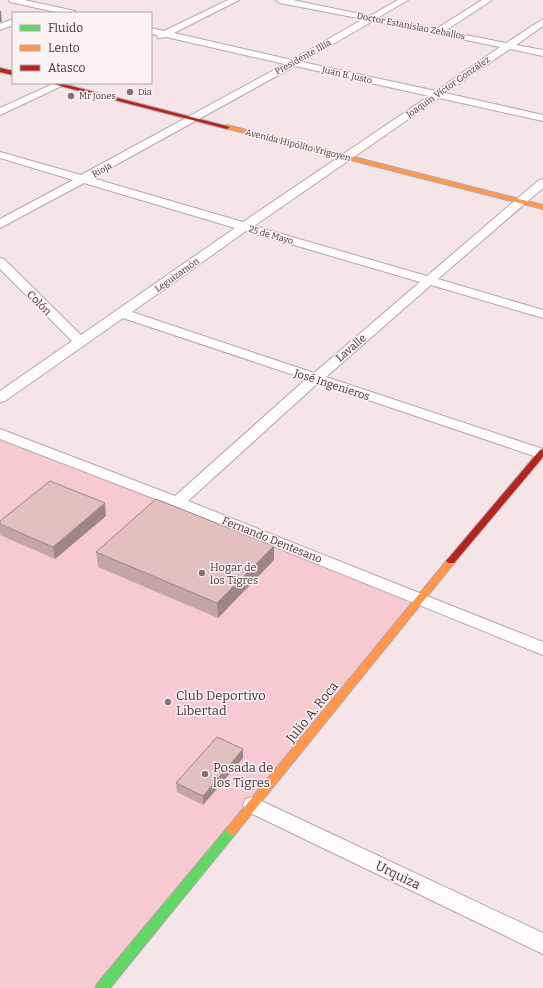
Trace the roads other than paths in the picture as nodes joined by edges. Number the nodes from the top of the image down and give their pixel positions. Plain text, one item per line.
1 (14, 0) edge
2 (235, 0) edge
3 (280, 0) edge
4 (404, 0) edge
5 (488, 0) edge
6 (59, 2) dead end
7 (47, 7) junction
8 (36, 12) edge
9 (68, 12) edge
10 (372, 18) junction
11 (12, 22) edge
12 (543, 22) edge
13 (0, 27) edge
14 (152, 31) edge
15 (437, 32) junction
16 (164, 34) junction
17 (152, 40) edge
18 (508, 46) junction
19 (543, 53) edge
20 (293, 62) junction
21 (0, 64) edge
22 (12, 67) edge
23 (0, 70) edge
24 (12, 73) edge
25 (58, 84) edge
26 (80, 84) edge
27 (436, 95) junction
28 (0, 112) edge
29 (198, 117) junction
30 (543, 118) edge
31 (0, 155) edge
32 (350, 155) junction
33 (84, 180) junction
34 (543, 182) edge
35 (524, 199) junction
36 (543, 200) edge
37 (543, 208) edge
38 (0, 224) edge
39 (244, 227) junction
40 (0, 262) edge
41 (430, 281) junction
42 (122, 314) junction
43 (543, 314) edge
44 (80, 342) junction
45 (315, 380) junction
46 (0, 398) edge
47 (0, 434) edge
48 (543, 454) edge
49 (177, 502) junction
50 (419, 599) junction
51 (543, 649) edge
52 (254, 805) junction
53 (543, 944) edge
54 (102, 988) edge

1 - 7 street
2 - 16 street
3 - 10 street, Doctor Estanislao Zeballos
4 - 10 street, Presidente Illia
5 - 15 street
6 - 7 street
7 - 8 street
7 - 9 street
10 - 15 street, Doctor Estanislao Zeballos
10 - 20 street, Presidente Illia
11 - 13 street
12 - 18 street, Joaquín Víctor González
14 - 16 street, Juan B. Justo
15 - 18 street, Doctor Estanislao Zeballos
16 - 17 street
16 - 20 street, Juan B. Justo
18 - 19 street, Doctor Estanislao Zeballos
18 - 27 street, Joaquín Víctor González
20 - 27 street, Juan B. Justo
20 - 29 street, Presidente Illia
21 - 22 street
23 - 24 street
25 - 28 street
25 - 29 street, Avenida Hipólito Yrigoyen
26 - 29 street, Avenida Hipólito Yrigoyen
27 - 30 street, Juan B. Justo
27 - 32 street, Joaquín Víctor González
29 - 32 street, Avenida Hipólito Yrigoyen
29 - 33 street, Rioja
31 - 33 street, 25 de Mayo
32 - 35 street, Avenida Hipólito Yrigoyen
32 - 39 street, Leguizamón
33 - 38 street, Rioja
33 - 39 street, 25 de Mayo
34 - 35 street, Lavalle
35 - 36 street, Avenida Hipólito Yrigoyen
35 - 37 street, Avenida Hipólito Yrigoyen
35 - 41 street, Lavalle
39 - 41 street, 25 de Mayo
39 - 42 street, Leguizamón
40 - 44 street, Colón
41 - 43 street, 25 de Mayo
41 - 45 street, Lavalle
42 - 44 street, Leguizamón
42 - 45 street, José Ingenieros
44 - 46 street, Leguizamón
45 - 48 street, José Ingenieros
45 - 49 street, Lavalle
47 - 49 street, Fernando Dentesano
48 - 50 street, Julio A. Roca
49 - 50 street, Fernando Dentesano
50 - 51 street, Fernando Dentesano
50 - 52 street, Julio A. Roca
52 - 53 street, Urquiza
52 - 54 street, Julio A. Roca

